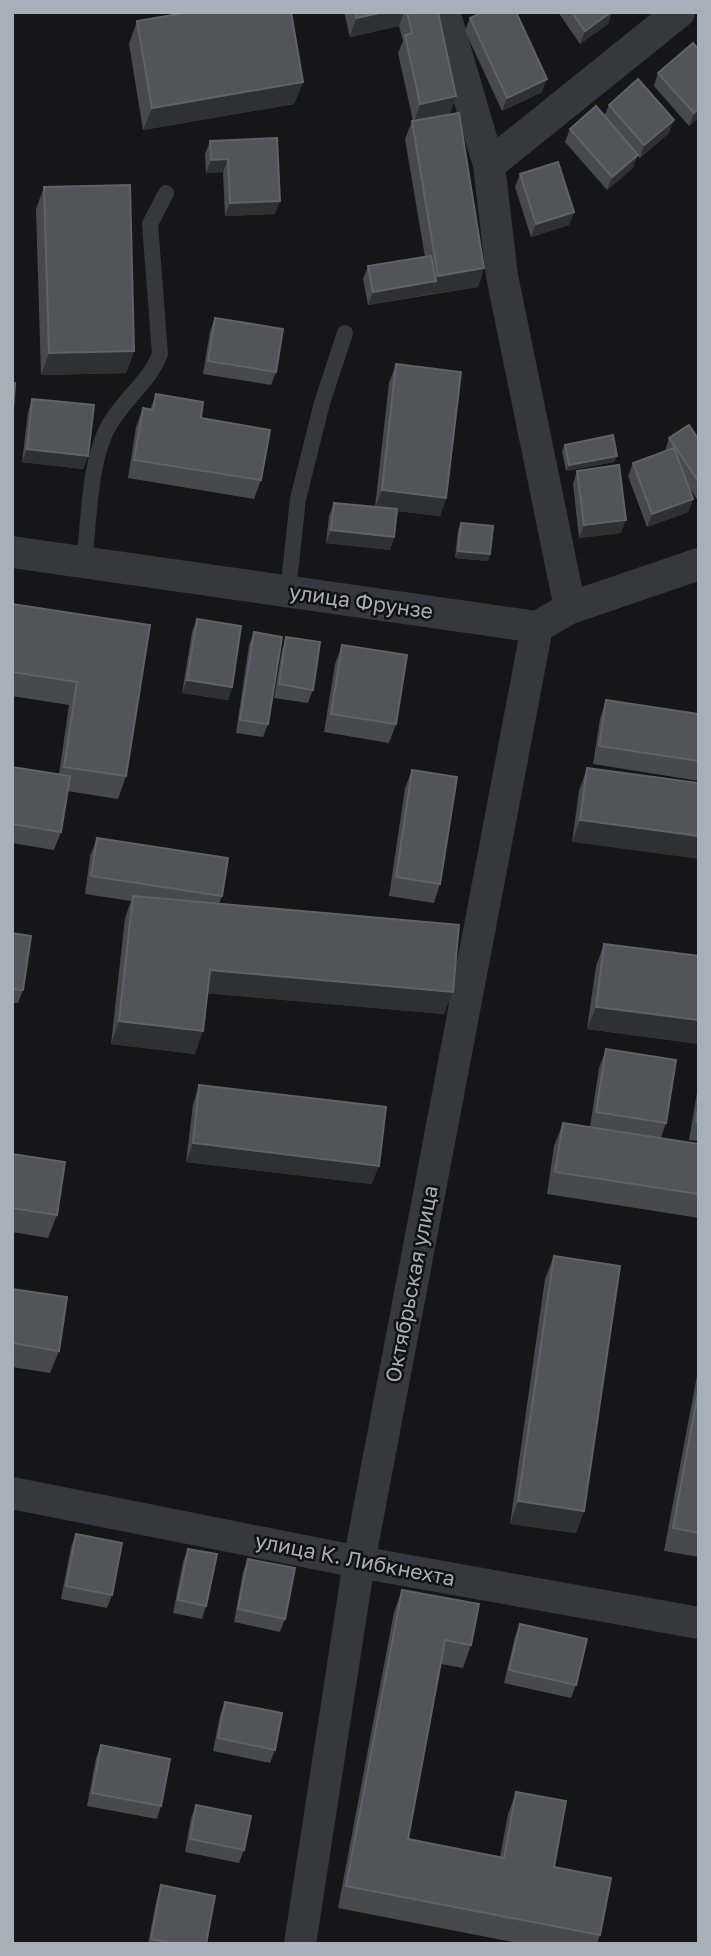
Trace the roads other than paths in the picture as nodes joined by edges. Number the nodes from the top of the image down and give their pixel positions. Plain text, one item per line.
1 (444, 12) edge
2 (679, 12) edge
3 (489, 165) junction
4 (166, 193) dead end
5 (345, 333) dead end
6 (12, 552) edge
7 (84, 562) junction
8 (699, 564) edge
9 (288, 591) junction
10 (570, 608) junction
11 (537, 627) junction
12 (12, 1493) edge
13 (359, 1562) junction
14 (699, 1622) edge
15 (300, 1944) edge

1 - 3 street
2 - 3 street
3 - 10 street
4 - 7 lane
5 - 9 lane
6 - 7 street, улица Фрунзе
7 - 9 street, улица Фрунзе
8 - 10 street
9 - 11 street, улица Фрунзе
10 - 11 street
11 - 13 street, Октябрьская улица
12 - 13 street, улица К. Либкнехта
13 - 14 street, улица К. Либкнехта
13 - 15 street, Октябрьская улица

